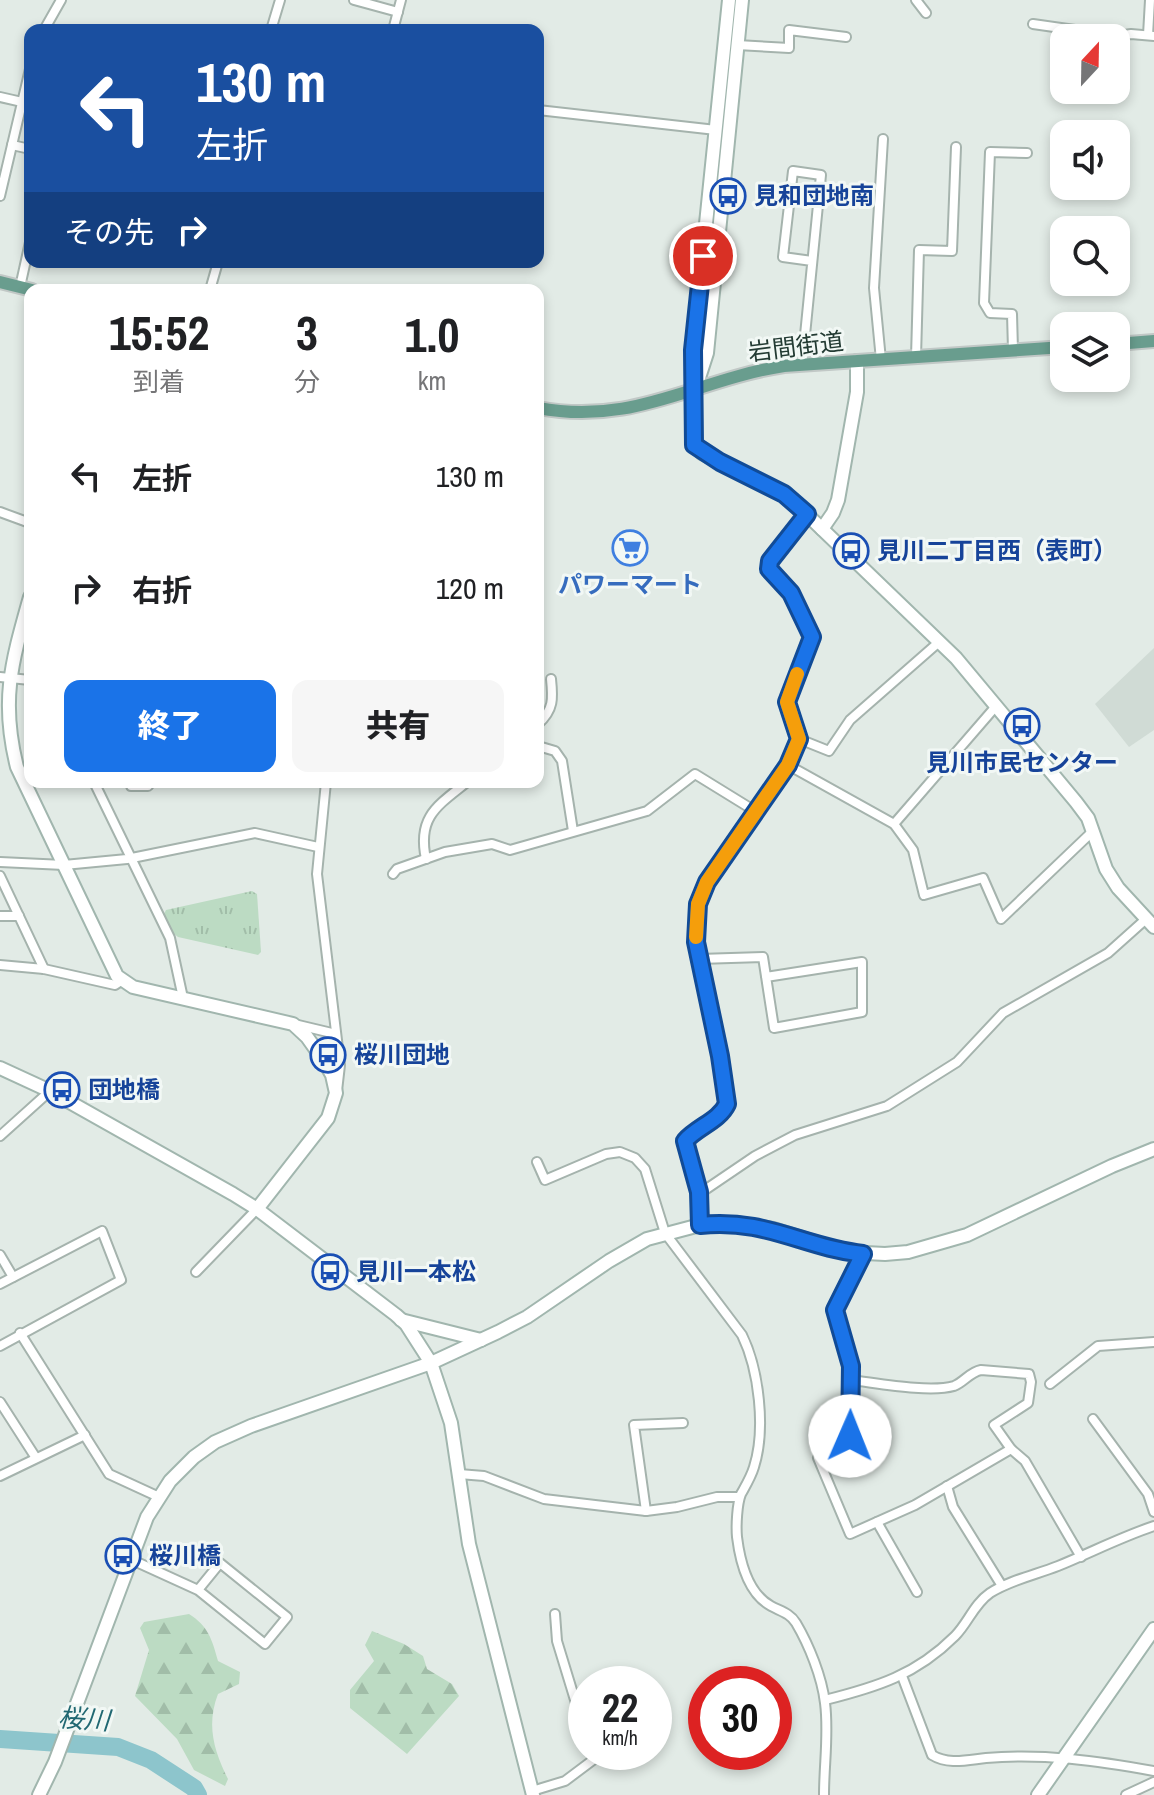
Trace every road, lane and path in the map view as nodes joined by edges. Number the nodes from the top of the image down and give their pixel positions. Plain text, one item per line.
1 (61, 0) edge
2 (280, 0) edge
3 (354, 0) edge
4 (401, 0) edge
5 (729, 0) edge
6 (742, 0) edge
7 (916, 0) edge
8 (1150, 0) edge
9 (398, 12) junction
10 (926, 13) dead end
11 (47, 24) edge
12 (273, 24) edge
13 (395, 24) edge
14 (1033, 24) dead end
15 (1151, 36) edge
16 (846, 37) dead end
17 (737, 45) junction
18 (24, 94) edge
19 (0, 97) edge
20 (22, 102) junction
21 (544, 111) edge
22 (716, 130) junction
23 (883, 139) dead end
24 (12, 145) junction
25 (956, 147) dead end
26 (24, 148) edge
27 (1027, 153) dead end
28 (0, 196) edge
29 (812, 261) junction
30 (0, 282) edge
31 (24, 288) edge
32 (1154, 341) edge
33 (1130, 343) edge
34 (1050, 348) edge
35 (1013, 350) junction
36 (916, 357) junction
37 (881, 360) junction
38 (857, 361) junction
39 (802, 365) junction
40 (695, 391) junction
41 (544, 409) edge
42 (0, 512) edge
43 (807, 514) junction
44 (24, 521) edge
45 (822, 529) junction
46 (24, 615) edge
47 (939, 642) junction
48 (3, 678) edge
49 (551, 679) dead end
50 (24, 680) edge
51 (997, 705) junction
52 (544, 717) edge
53 (799, 739) junction
54 (544, 748) edge
55 (788, 765) junction
56 (24, 782) edge
57 (27, 788) edge
58 (97, 788) edge
59 (325, 788) edge
60 (460, 788) edge
61 (755, 811) junction
62 (894, 824) junction
63 (573, 831) junction
64 (1093, 831) junction
65 (318, 847) junction
66 (133, 858) junction
67 (426, 859) junction
68 (0, 862) edge
69 (64, 865) junction
70 (393, 874) dead end
71 (0, 876) edge
72 (0, 916) edge
73 (19, 916) junction
74 (1150, 923) edge
75 (699, 959) junction
76 (0, 965) edge
77 (44, 969) junction
78 (766, 977) junction
79 (121, 981) junction
80 (183, 998) junction
81 (293, 1024) junction
82 (336, 1034) junction
83 (0, 1068) edge
84 (50, 1091) junction
85 (336, 1093) junction
86 (0, 1136) edge
87 (1154, 1149) edge
88 (537, 1162) dead end
89 (699, 1194) junction
90 (257, 1209) junction
91 (700, 1225) junction
92 (665, 1233) junction
93 (863, 1254) junction
94 (0, 1255) edge
95 (196, 1272) dead end
96 (13, 1277) junction
97 (0, 1284) edge
98 (401, 1320) junction
99 (20, 1333) junction
100 (481, 1340) junction
101 (1154, 1342) edge
102 (0, 1346) edge
103 (431, 1363) junction
104 (851, 1380) junction
105 (1050, 1384) dead end
106 (0, 1402) edge
107 (1093, 1419) dead end
108 (683, 1423) dead end
109 (85, 1435) junction
110 (1011, 1449) junction
111 (36, 1458) junction
112 (459, 1474) junction
113 (0, 1476) edge
114 (947, 1486) junction
115 (159, 1497) junction
116 (739, 1497) junction
117 (646, 1511) junction
118 (1154, 1512) edge
119 (877, 1522) junction
120 (1154, 1526) edge
121 (1081, 1557) junction
122 (130, 1559) junction
123 (1002, 1586) junction
124 (198, 1590) junction
125 (917, 1592) dead end
126 (555, 1614) dead end
127 (1154, 1629) edge
128 (902, 1676) junction
129 (568, 1677) edge
130 (825, 1700) junction
131 (1064, 1758) junction
132 (580, 1770) edge
133 (1154, 1771) edge
134 (1154, 1782) edge
135 (532, 1793) edge
136 (39, 1795) edge
137 (824, 1795) edge
138 (1038, 1795) edge
139 (1126, 1795) edge

1 - 11 street
2 - 12 street
3 - 9 street
4 - 9 street
5 - 22 street
6 - 17 street
7 - 10 street
8 - 15 street
9 - 13 street
14 - 15 street
16 - 17 street
17 - 40 street
18 - 20 street
19 - 20 street
20 - 24 street
21 - 22 street
22 - 40 street
23 - 37 street
24 - 26 street
24 - 28 street
25 - 36 street
27 - 35 street
29 - 29 street
29 - 39 street
30 - 31 main road
32 - 33 main road
34 - 35 main road, 岩間街道
35 - 36 main road, 岩間街道
36 - 37 main road, 岩間街道
37 - 38 main road, 岩間街道
38 - 39 main road, 岩間街道
38 - 45 street
39 - 40 main road, 岩間街道
40 - 41 main road, 岩間街道
40 - 43 street
42 - 44 street
43 - 45 street
43 - 53 street
45 - 47 street
46 - 48 street
47 - 51 street
47 - 53 street
48 - 50 street
48 - 56 street
49 - 52 street
51 - 62 street
51 - 64 street
53 - 55 street
54 - 63 street
55 - 61 street
55 - 62 street
57 - 69 street
58 - 66 street
59 - 65 street
60 - 67 street
61 - 63 street
61 - 75 street
62 - 64 street
63 - 67 street
64 - 74 street
65 - 66 street
65 - 82 street
66 - 69 street
66 - 80 street
67 - 70 street
68 - 69 street
69 - 79 street
71 - 73 street
72 - 73 street
73 - 77 street
74 - 89 street
75 - 78 street
75 - 89 street
76 - 77 street
77 - 79 street
78 - 78 street
79 - 80 street
80 - 81 street
81 - 82 street
81 - 85 street
82 - 85 street
83 - 84 street
84 - 86 street
84 - 90 street
85 - 90 street
87 - 93 street
88 - 92 street
89 - 91 street
90 - 95 street
90 - 98 street
91 - 92 street
91 - 93 street
92 - 100 street
92 - 116 street
93 - 104 street
94 - 96 street
96 - 97 street
96 - 99 street
98 - 100 street
98 - 103 street
99 - 102 street
99 - 109 street
100 - 103 street
101 - 105 street
103 - 112 street
103 - 115 street
104 - 110 street
104 - 119 street
106 - 111 street
107 - 118 street
108 - 117 street
109 - 111 street
109 - 115 street
110 - 114 street
110 - 121 street
111 - 113 street
112 - 117 street
112 - 135 street
114 - 119 street
114 - 123 street
115 - 122 street
116 - 117 street
116 - 130 street
119 - 125 street
120 - 121 street
121 - 123 street
122 - 124 street
122 - 136 street
123 - 128 street
124 - 124 street
126 - 129 street
127 - 131 street
128 - 130 street
128 - 131 street
130 - 137 street
131 - 133 street
131 - 138 street
132 - 135 street
134 - 139 street

